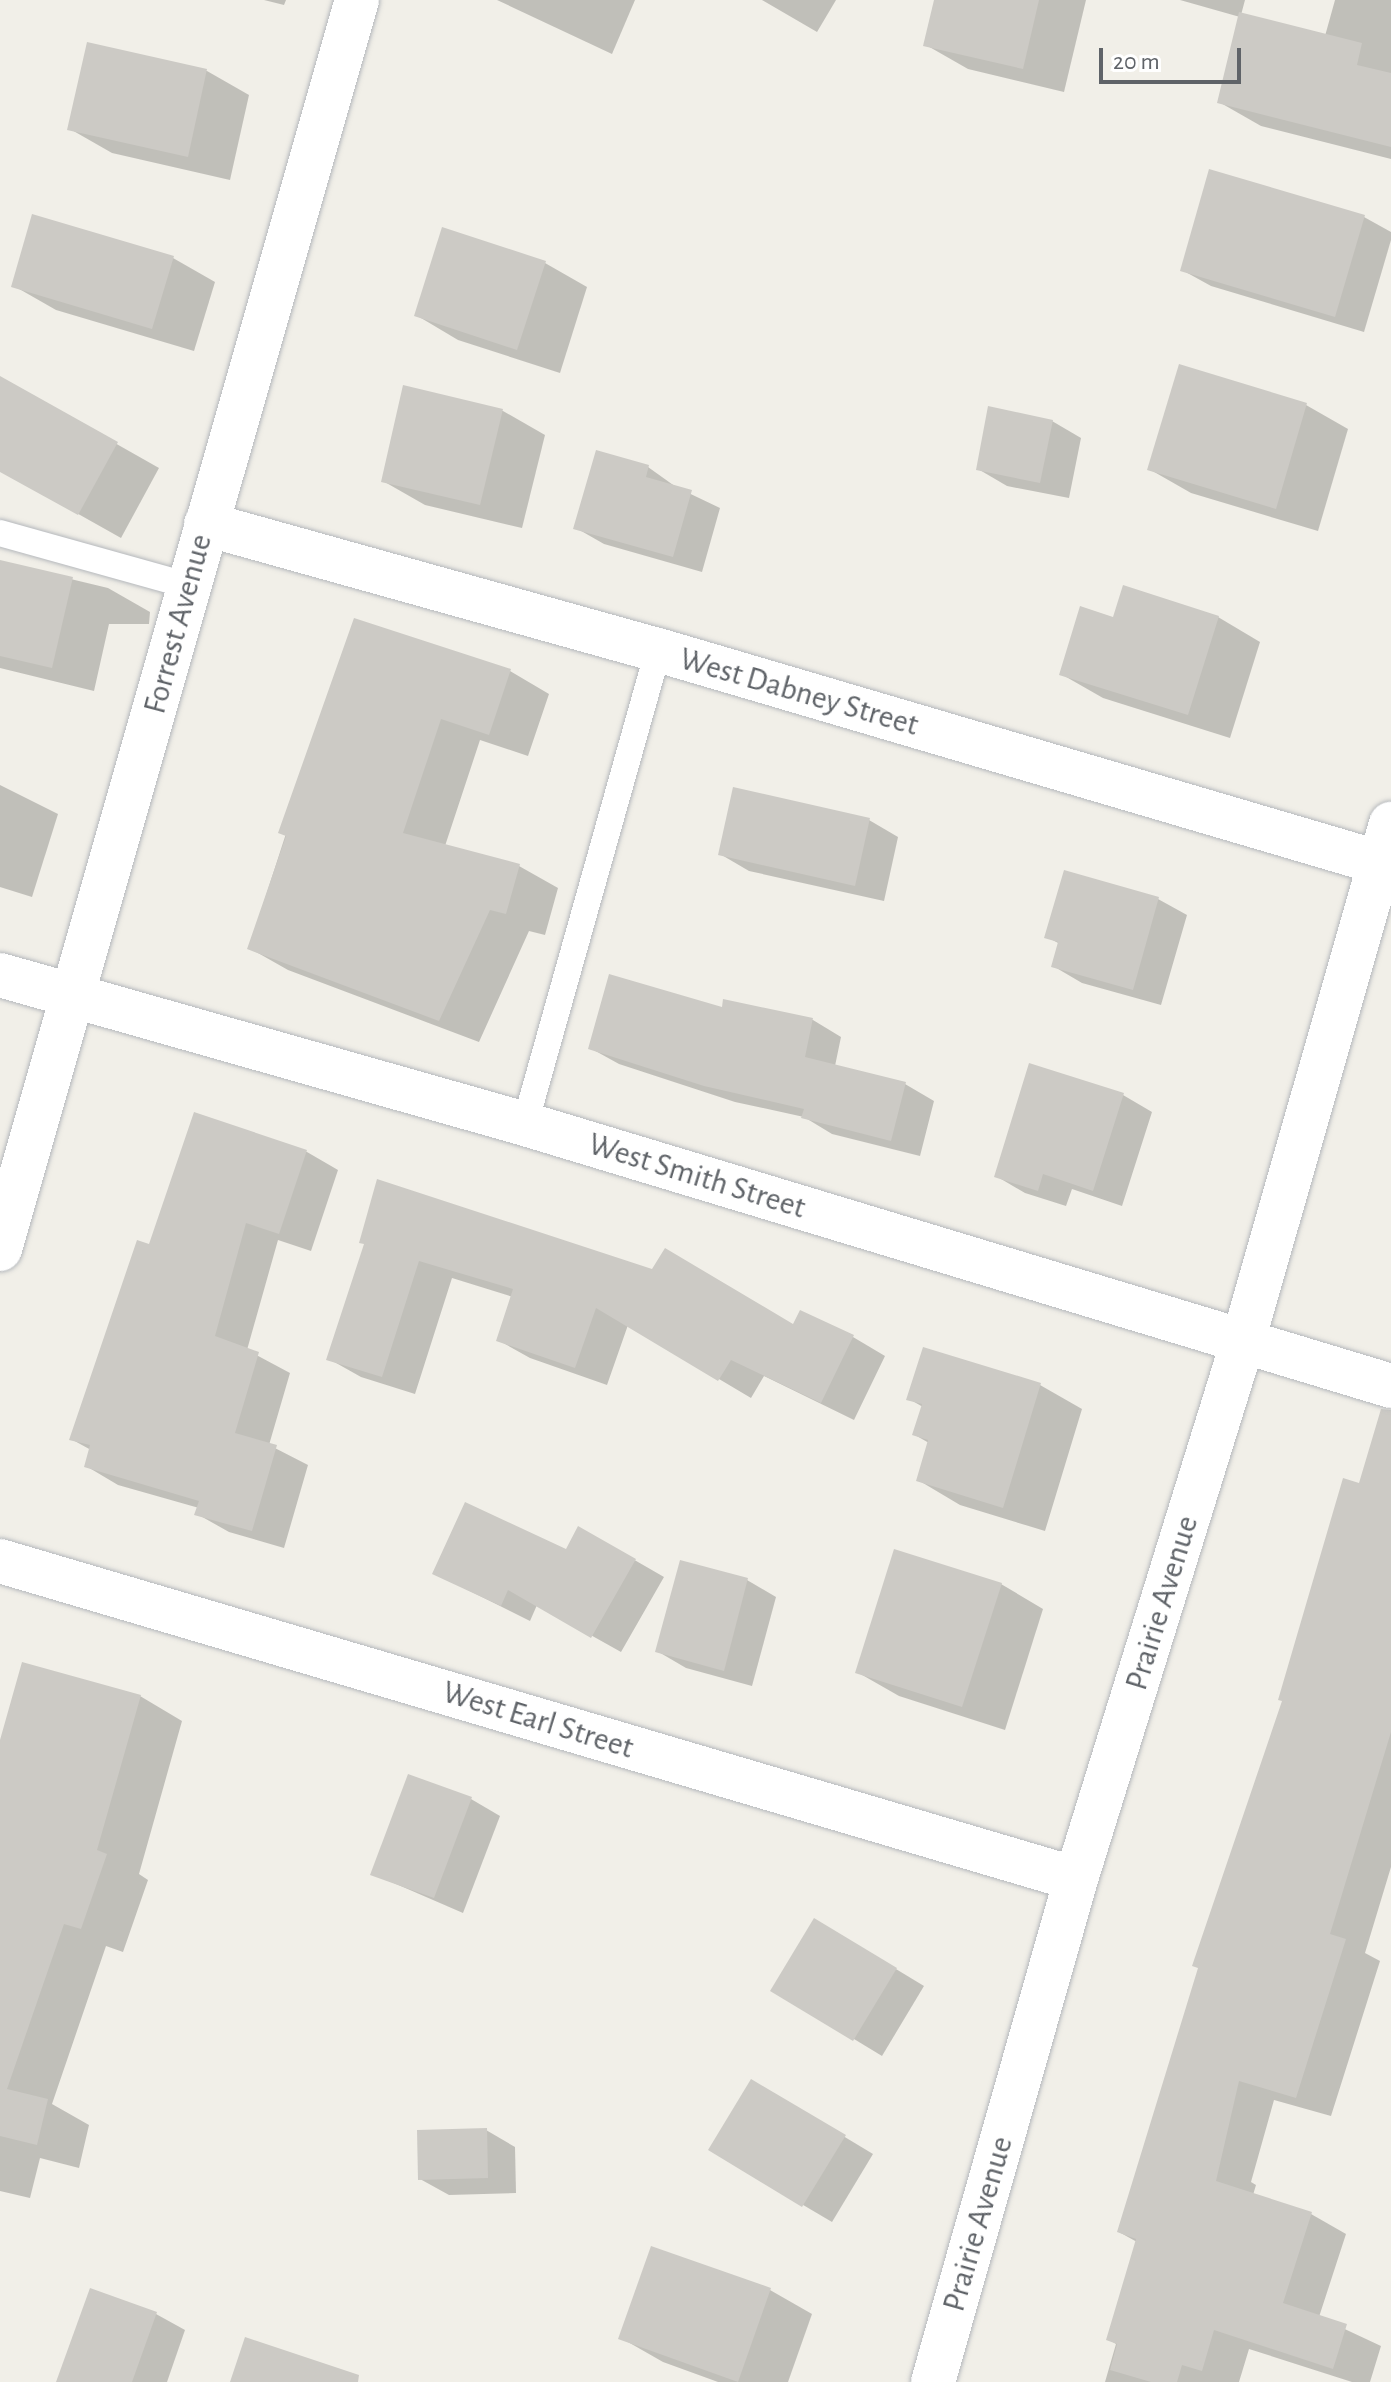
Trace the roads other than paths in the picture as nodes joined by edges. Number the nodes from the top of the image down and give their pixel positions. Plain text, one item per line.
1 (357, 0) edge
2 (206, 524) junction
3 (0, 533) edge
4 (190, 586) junction
5 (658, 650) junction
6 (1387, 851) edge
7 (0, 975) edge
8 (74, 996) junction
9 (525, 1124) junction
10 (0, 1249) edge
11 (1243, 1341) junction
12 (1391, 1386) edge
13 (0, 1561) edge
14 (1076, 1879) junction
15 (933, 2382) edge

1 - 2 street, Forrest Avenue
2 - 4 street, Forrest Avenue
2 - 5 street, West Dabney Street
3 - 4 lane
4 - 8 street, Forrest Avenue
5 - 6 street, West Dabney Street
5 - 9 lane
6 - 11 street, Prairie Avenue
7 - 8 street, West Smith Street
8 - 9 street, West Smith Street
8 - 10 street, Forrest Avenue
9 - 11 street, West Smith Street
11 - 12 street, West Smith Street
11 - 14 street, Prairie Avenue
13 - 14 street, West Earl Street
14 - 15 street, Prairie Avenue

